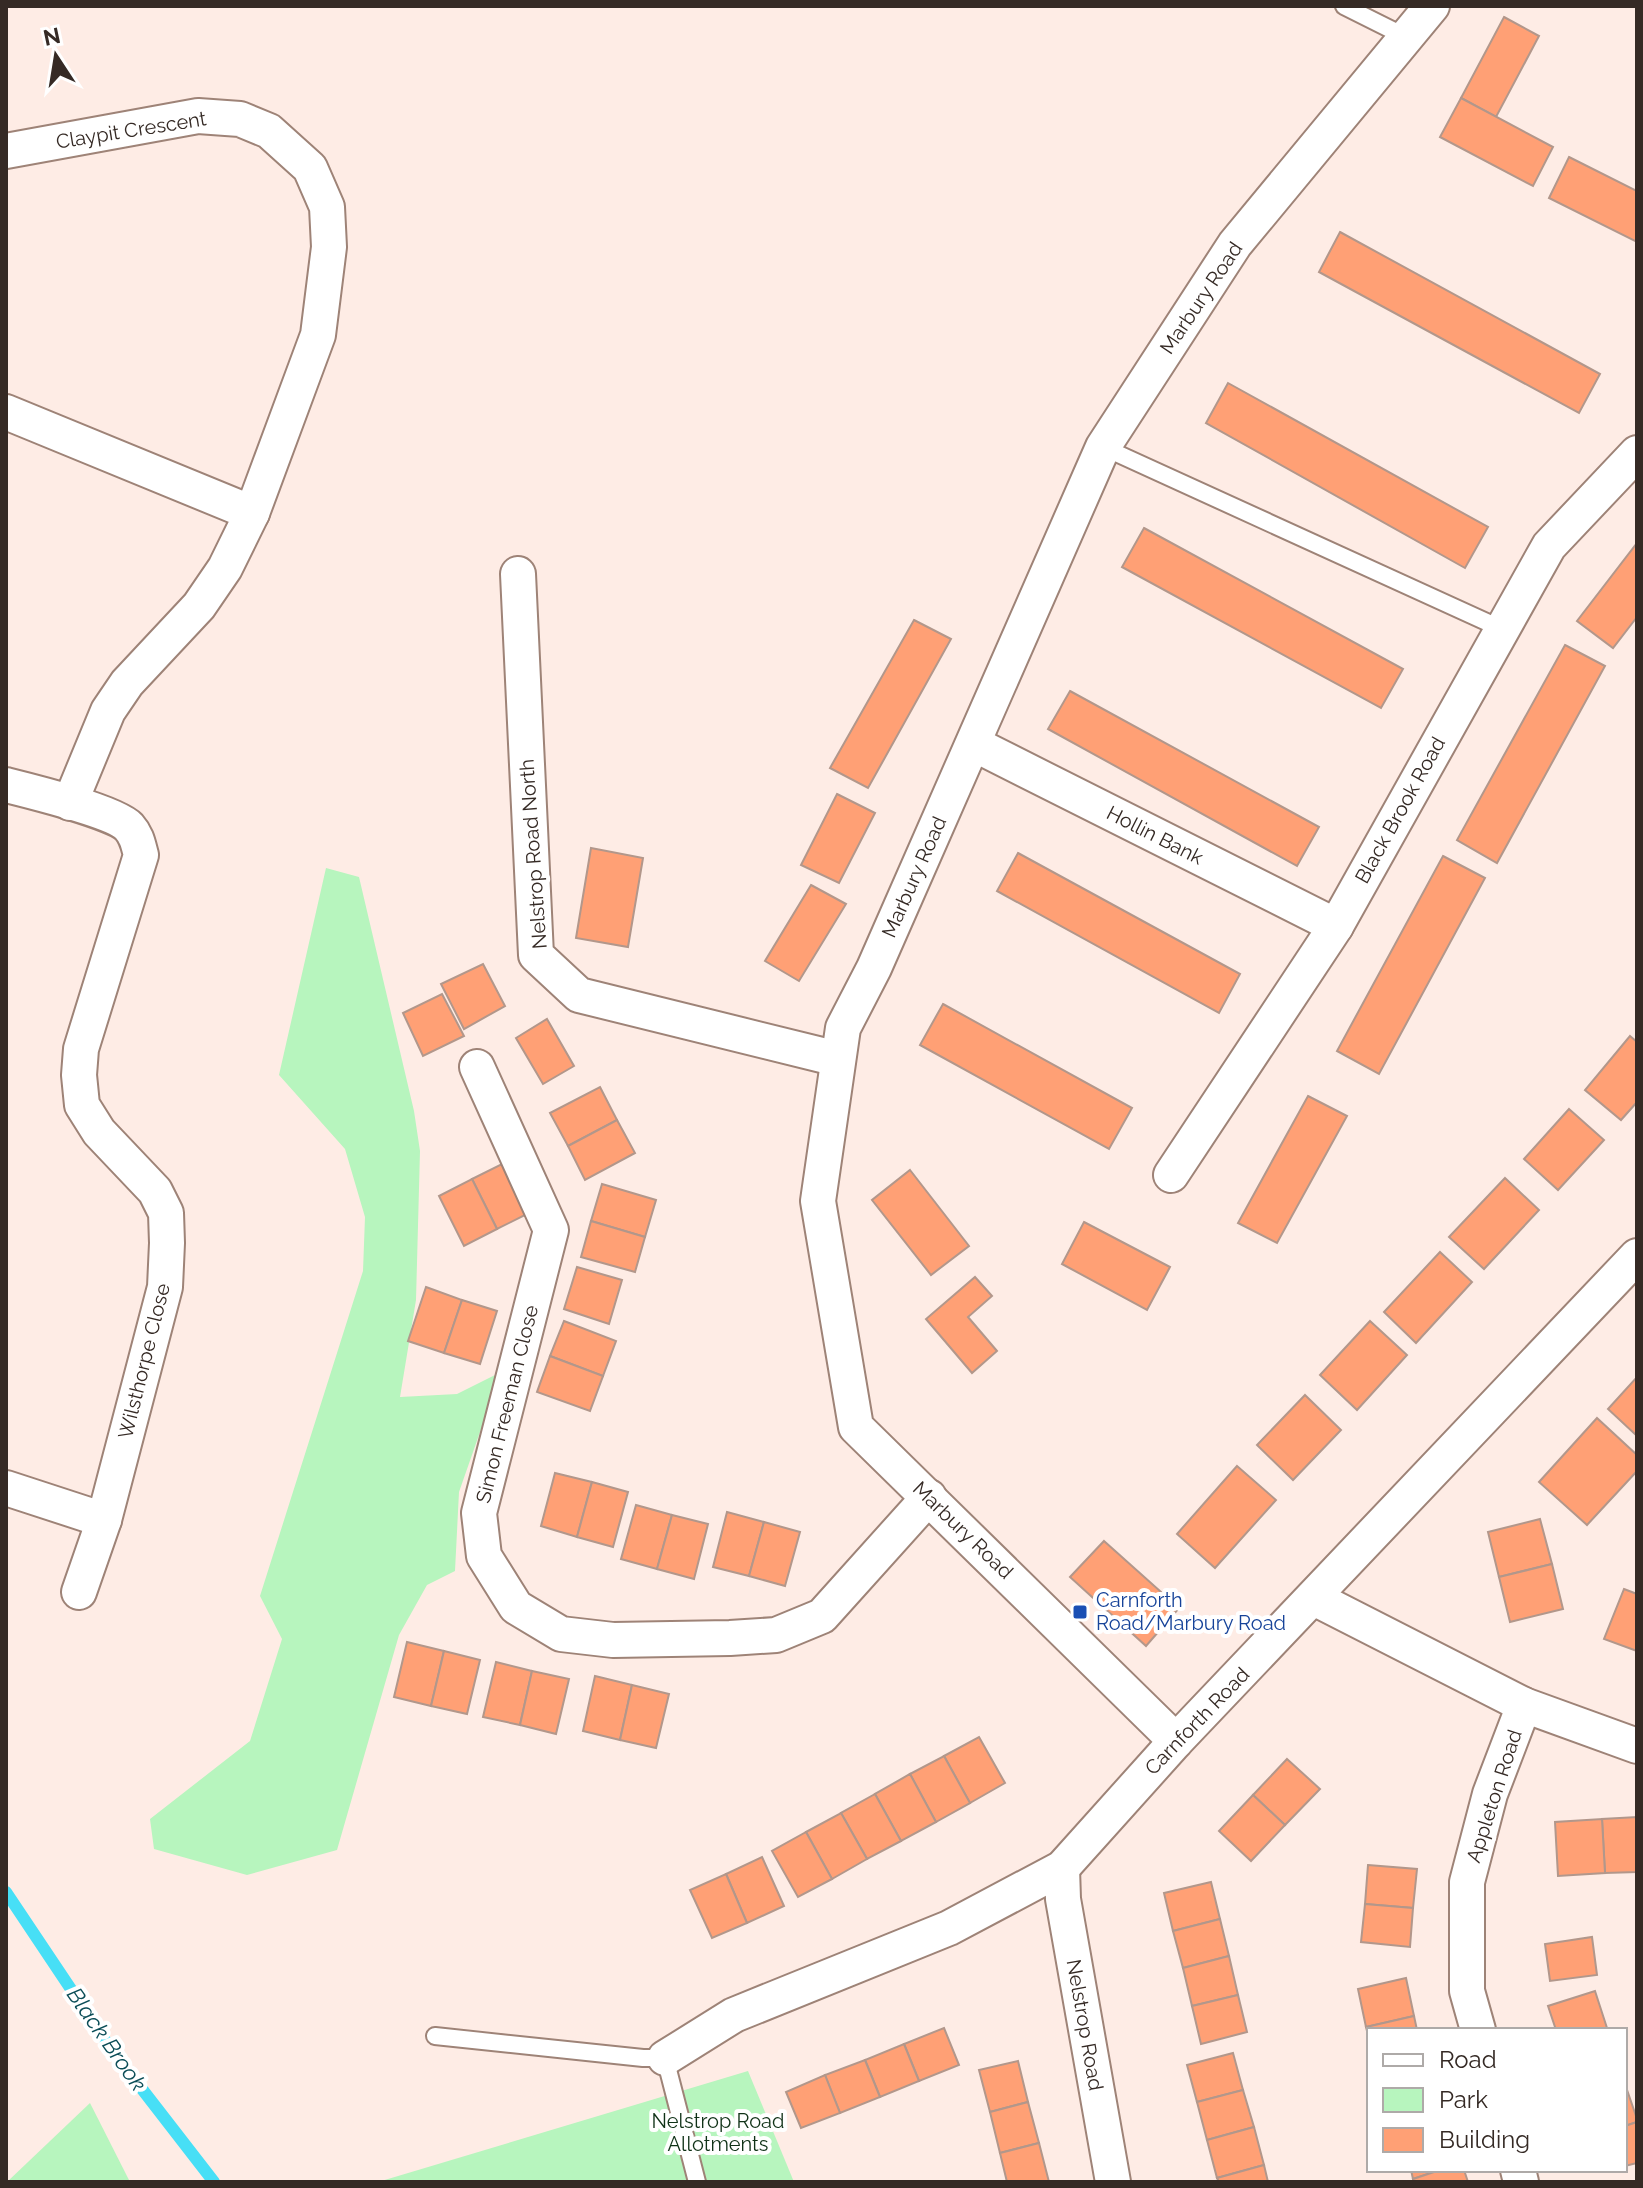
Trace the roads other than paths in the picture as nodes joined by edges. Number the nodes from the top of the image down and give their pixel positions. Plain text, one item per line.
1 (1344, 6) edge
2 (1432, 6) edge
3 (1406, 37) junction
4 (6, 151) edge
5 (6, 412) edge
6 (1103, 447) junction
7 (1637, 453) edge
8 (252, 513) junction
9 (518, 574) dead end
10 (1502, 629) junction
11 (974, 744) junction
12 (6, 785) edge
13 (70, 803) junction
14 (1336, 926) junction
15 (838, 1059) junction
16 (477, 1067) dead end
17 (1171, 1175) dead end
18 (1637, 1256) edge
19 (6, 1488) edge
20 (929, 1497) junction
21 (104, 1520) junction
22 (79, 1592) dead end
23 (1314, 1598) junction
24 (1524, 1705) junction
25 (1176, 1741) junction
26 (1637, 1746) edge
27 (1062, 1868) junction
28 (1477, 2028) edge
29 (435, 2036) dead end
30 (665, 2058) junction
31 (697, 2182) edge
32 (1113, 2182) edge

1 - 3 lane
2 - 3 street, Marbury Road
3 - 6 street, Marbury Road
4 - 8 street, Claypit Crescent
5 - 8 street
6 - 10 lane
6 - 11 street, Marbury Road
7 - 10 street, Black Brook Road
8 - 13 street, Claypit Crescent
9 - 15 street, Nelstrop Road North
10 - 14 street, Black Brook Road
11 - 14 street, Hollin Bank
11 - 15 street, Marbury Road
12 - 13 street
13 - 21 street, Wilsthorpe Close
14 - 17 street, Black Brook Road
15 - 20 street, Marbury Road
16 - 20 street, Simon Freeman Close
18 - 23 street, Carnforth Road
19 - 21 street
20 - 25 street, Marbury Road
21 - 22 street, Wilsthorpe Close
23 - 24 street
23 - 25 street, Carnforth Road
24 - 26 street
24 - 28 street, Appleton Road
25 - 27 street, Carnforth Road
27 - 30 street, Carnforth Road
27 - 32 street, Nelstrop Road
29 - 30 lane
30 - 31 lane

